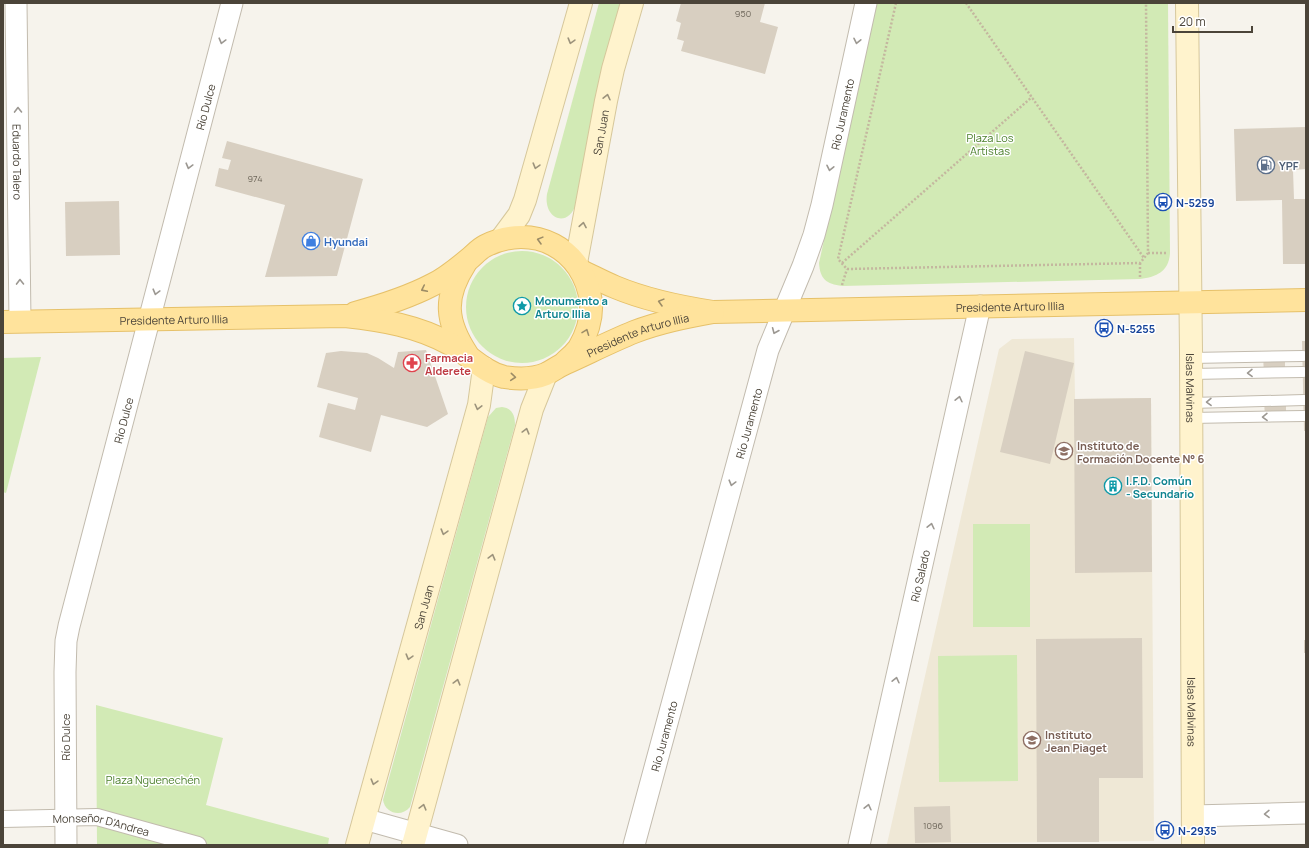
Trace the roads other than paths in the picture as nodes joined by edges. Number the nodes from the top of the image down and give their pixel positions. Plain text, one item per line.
1 (16, 3) edge
2 (232, 3) edge
3 (581, 3) edge
4 (632, 3) edge
5 (866, 3) edge
6 (1187, 3) edge
7 (502, 238) junction
8 (468, 260) junction
9 (579, 267) junction
10 (1306, 300) edge
11 (1191, 302) junction
12 (980, 306) junction
13 (785, 310) junction
14 (713, 312) junction
15 (346, 316) junction
16 (149, 319) junction
17 (12, 321) edge
18 (1303, 356) dead end
19 (475, 361) junction
20 (1191, 366) junction
21 (555, 368) junction
22 (1303, 372) dead end
23 (1304, 400) dead end
24 (1191, 411) junction
25 (1304, 416) dead end
26 (1306, 813) edge
27 (1193, 816) junction
28 (66, 818) junction
29 (3, 819) edge
30 (364, 819) junction
31 (414, 839) edge
32 (66, 845) edge
33 (198, 845) edge
34 (357, 845) edge
35 (457, 845) edge
36 (634, 845) edge
37 (860, 845) edge
38 (1193, 845) edge

17 -> 1 street, Eduardo Talero
2 -> 16 street, Río Dulce
3 -> 7 main road
9 -> 4 main road, San Juan
5 -> 13 street, Río Juramento
6 - 11 main road, Islas Malvinas
7 - 8 main road, Presidente Arturo Illia
9 -> 7 main road, Presidente Arturo Illia
8 -> 15 main road, Presidente Arturo Illia
8 - 19 main road, Presidente Arturo Illia
14 -> 9 main road, Presidente Arturo Illia
21 -> 9 main road, Presidente Arturo Illia
10 - 11 main road, Presidente Arturo Illia
11 - 12 main road, Presidente Arturo Illia
11 - 20 main road, Islas Malvinas
12 - 13 main road, Presidente Arturo Illia
37 -> 12 street, Río Salado
13 - 14 main road, Presidente Arturo Illia
13 -> 36 street, Río Juramento
14 - 21 main road, Presidente Arturo Illia
15 - 16 main road, Presidente Arturo Illia
15 - 19 main road, Presidente Arturo Illia
16 - 17 main road, Presidente Arturo Illia
16 - 28 street, Río Dulce
18 - 20 lane
19 -> 21 main road, Presidente Arturo Illia
19 -> 30 main road, San Juan
22 -> 20 lane
20 - 24 main road, Islas Malvinas
31 -> 21 main road
23 -> 24 lane
25 -> 24 lane
24 - 27 main road, Islas Malvinas
26 -> 27 street
27 - 38 main road, Islas Malvinas
28 - 29 street, Monseñor D'Andrea
28 - 32 street, Río Dulce
28 - 33 street, Monseñor D'Andrea
30 - 31 street
30 - 34 main road, San Juan
31 - 35 street

